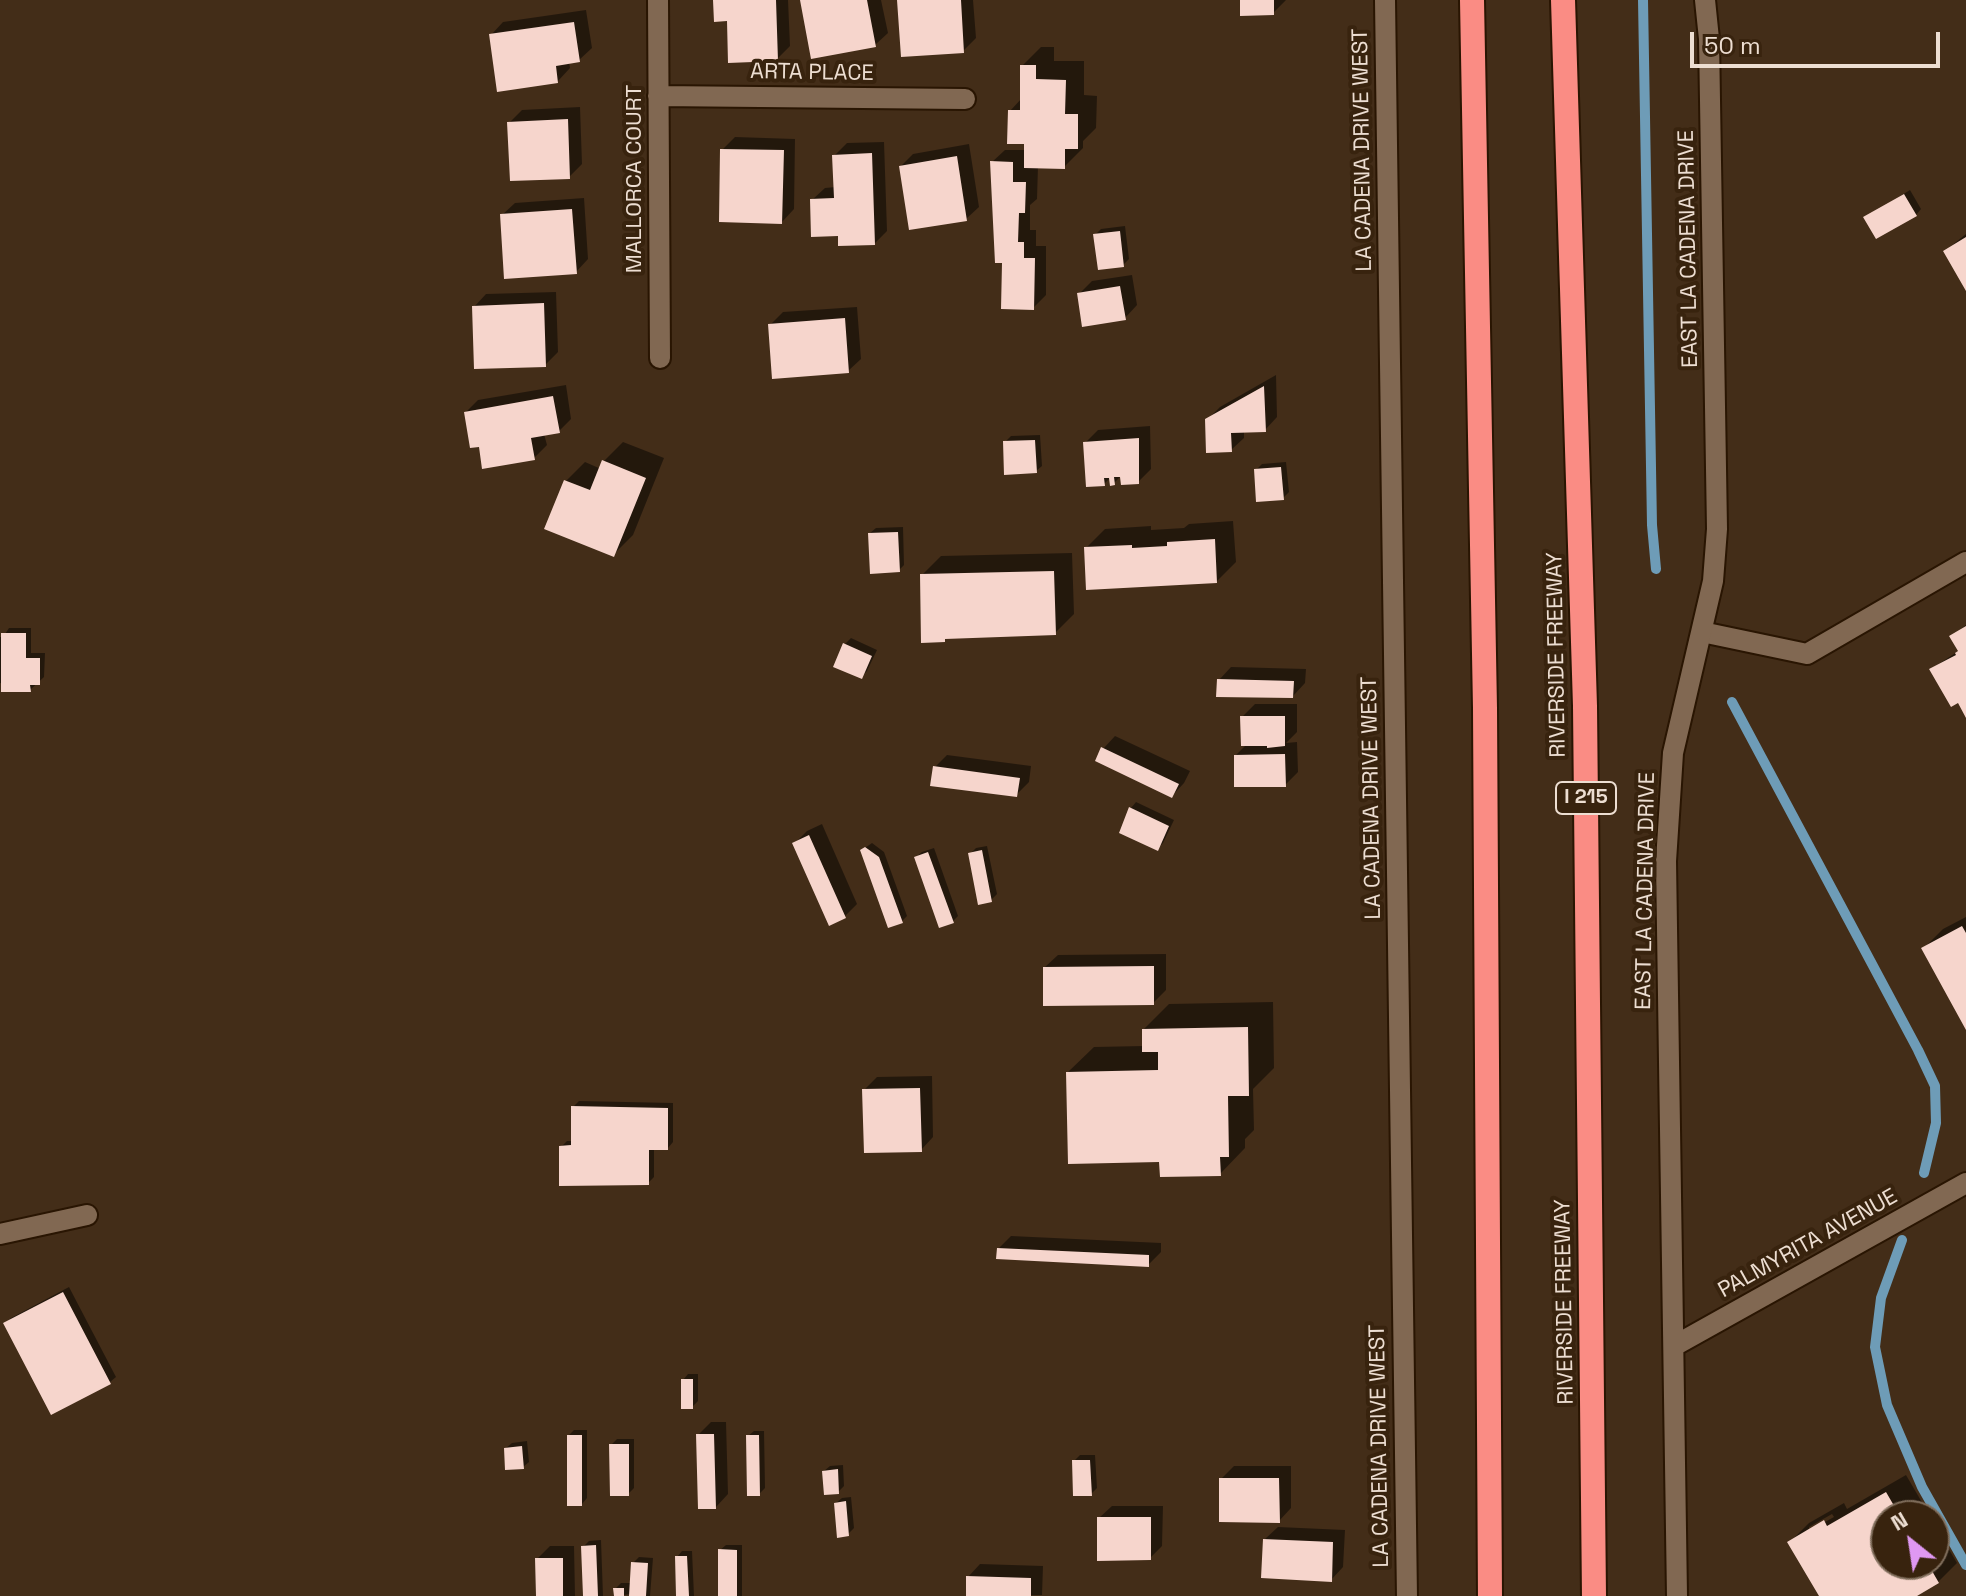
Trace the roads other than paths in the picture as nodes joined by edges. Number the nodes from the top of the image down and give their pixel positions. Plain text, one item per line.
1 (658, 0) edge
2 (1385, 0) edge
3 (1472, 0) edge
4 (1563, 0) edge
5 (1705, 0) edge
6 (658, 96) junction
7 (965, 99) dead end
8 (660, 358) dead end
9 (1966, 562) edge
10 (1702, 632) junction
11 (1966, 1183) edge
12 (87, 1215) dead end
13 (0, 1234) edge
14 (1674, 1346) junction
15 (1407, 1596) edge
16 (1490, 1596) edge
17 (1594, 1596) edge
18 (1677, 1596) edge

1 - 6 main road, MALLORCA COURT
2 - 15 main road, LA CADENA DRIVE WEST
3 - 16 highway
4 - 17 highway, RIVERSIDE FREEWAY / I 215
5 - 10 main road, EAST LA CADENA DRIVE
6 - 7 main road, ARTA PLACE
6 - 8 main road, MALLORCA COURT
9 - 10 main road
10 - 14 main road, EAST LA CADENA DRIVE
11 - 14 main road, PALMYRITA AVENUE
12 - 13 main road
14 - 18 main road, EAST LA CADENA DRIVE

